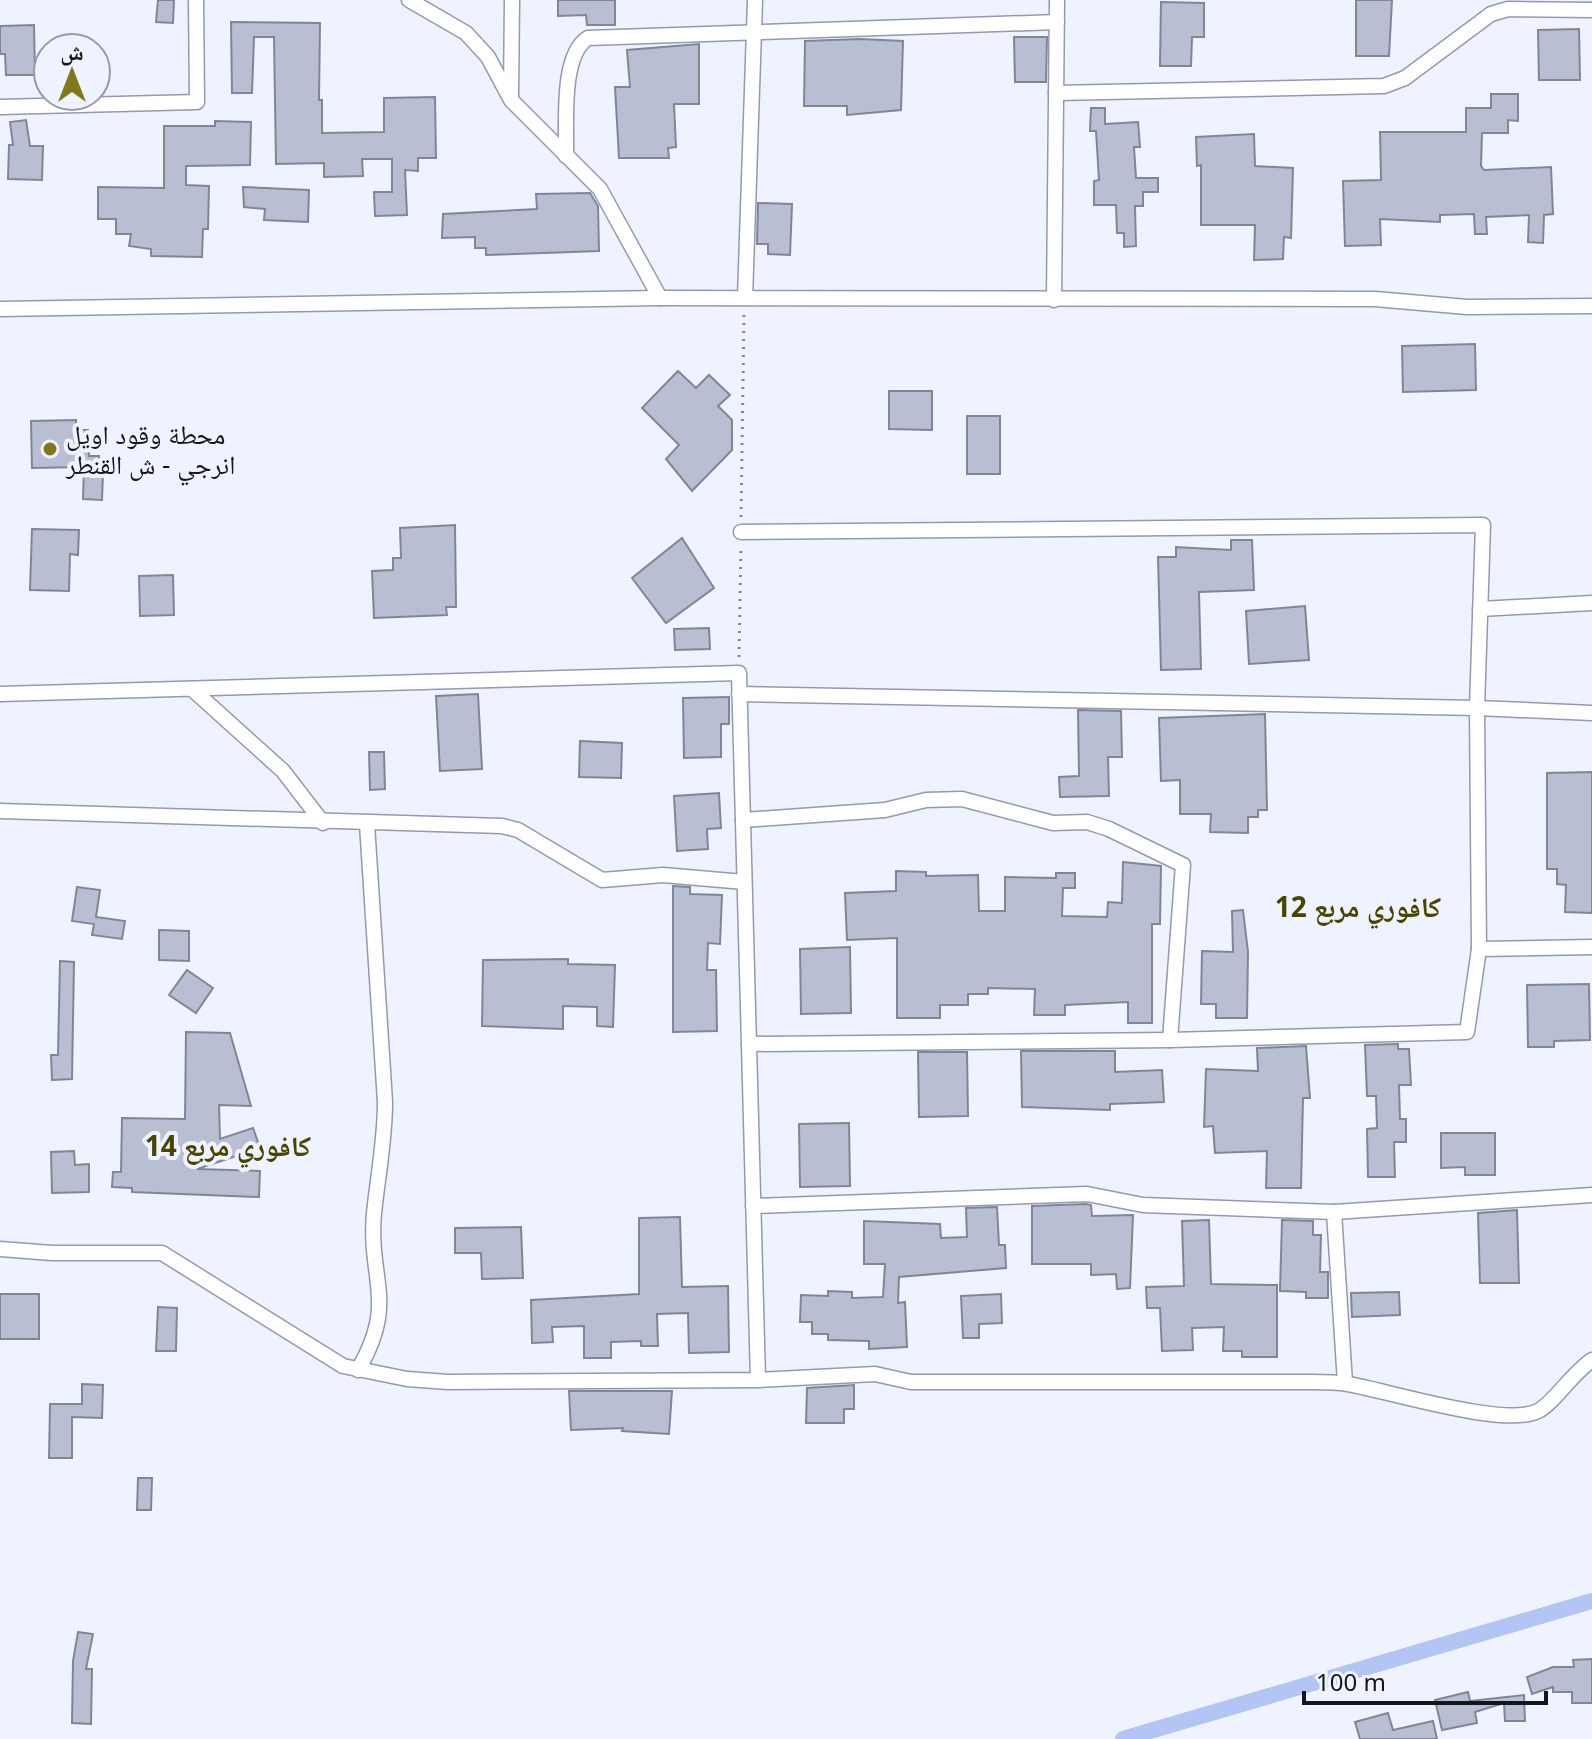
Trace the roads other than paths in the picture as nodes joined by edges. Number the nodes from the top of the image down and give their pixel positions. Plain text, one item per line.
1 (196, 0) edge
2 (512, 0) edge
3 (755, 0) edge
4 (1057, 0) edge
5 (422, 2) edge
6 (1592, 10) edge
7 (1057, 22) junction
8 (754, 30) junction
9 (1056, 93) junction
10 (511, 100) junction
11 (0, 107) edge
12 (566, 156) junction
13 (660, 298) junction
14 (745, 298) junction
15 (1054, 300) junction
16 (1592, 306) edge
17 (0, 309) edge
18 (741, 532) road end
19 (1592, 603) edge
20 (1480, 609) junction
21 (192, 689) junction
22 (0, 694) edge
23 (739, 694) junction
24 (1477, 708) junction
25 (1592, 713) edge
26 (0, 811) edge
27 (743, 820) junction
28 (323, 823) junction
29 (367, 824) junction
30 (744, 882) junction
31 (1592, 947) edge
32 (1479, 949) junction
33 (1170, 1040) junction
34 (749, 1044) junction
35 (1592, 1195) edge
36 (753, 1206) junction
37 (1334, 1212) junction
38 (0, 1249) edge
39 (1592, 1360) edge
40 (358, 1370) junction
41 (758, 1380) junction
42 (1345, 1383) junction

1 - 11 street
2 - 10 street
3 - 8 street
4 - 7 street
5 - 10 street
6 - 9 street
7 - 8 street
7 - 9 street
8 - 12 street
8 - 14 street
9 - 15 street
10 - 12 street
12 - 13 street
13 - 14 street
13 - 17 street
14 - 15 street
15 - 16 street
18 - 20 street
19 - 20 street
20 - 24 street
21 - 22 street
21 - 23 street
21 - 28 street
23 - 24 street
23 - 27 street
24 - 25 street
24 - 32 street
26 - 28 street
27 - 30 street
27 - 33 street
28 - 29 street
29 - 30 street
29 - 40 street
30 - 34 street
31 - 32 street
32 - 33 street
33 - 34 street
34 - 36 street
35 - 37 street
36 - 37 street
36 - 41 street
37 - 42 street
38 - 40 street
39 - 42 street
40 - 41 street
41 - 42 street

